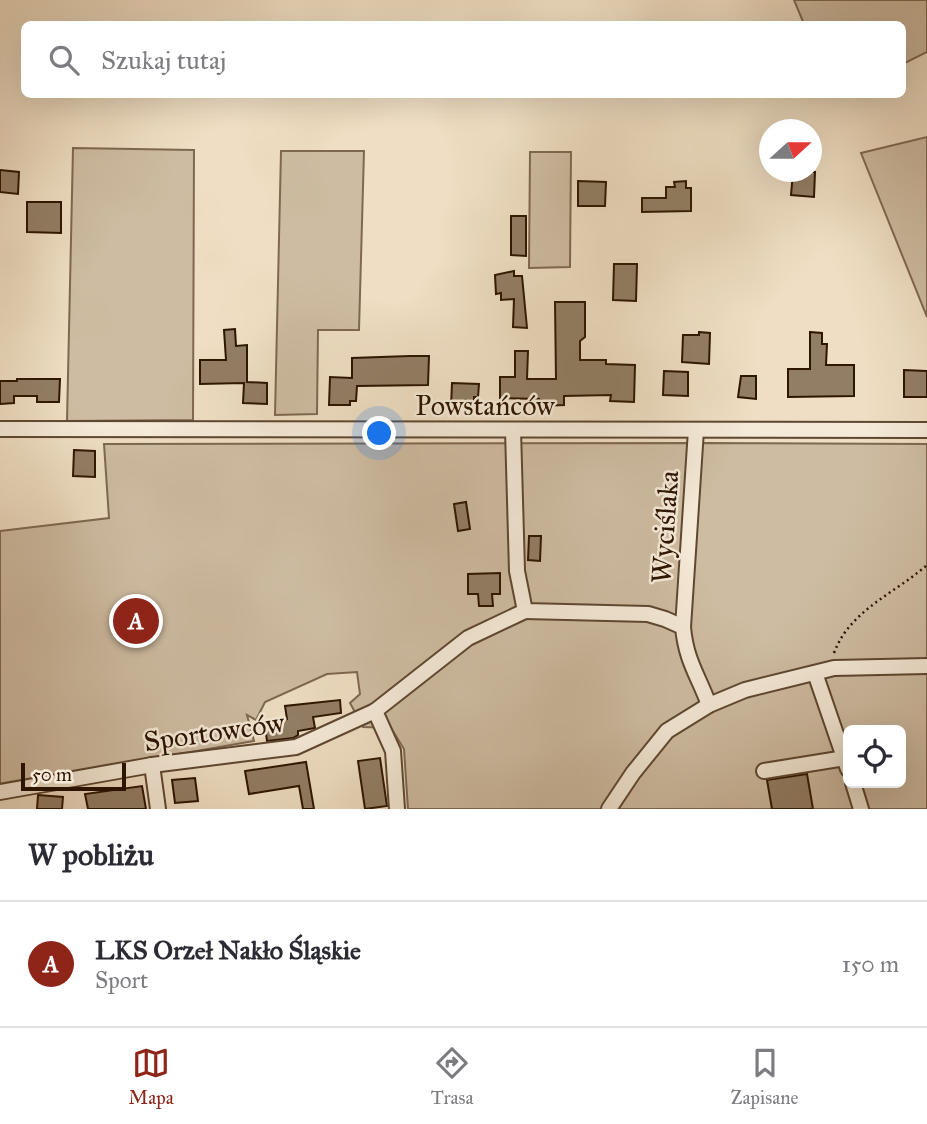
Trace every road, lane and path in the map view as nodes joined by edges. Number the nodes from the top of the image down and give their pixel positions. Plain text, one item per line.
1 (0, 429) edge
2 (513, 430) junction
3 (696, 430) junction
4 (927, 430) edge
5 (927, 565) edge
6 (525, 611) junction
7 (683, 627) junction
8 (927, 666) edge
9 (821, 671) junction
10 (709, 705) junction
11 (375, 711) junction
12 (843, 752) edge
13 (843, 763) edge
14 (152, 765) junction
15 (764, 771) dead end
16 (855, 788) edge
17 (0, 792) edge
18 (158, 809) edge
19 (397, 809) edge
20 (609, 809) edge
21 (861, 809) edge

1 - 2 street, Powstańców
2 - 3 street, Powstańców
2 - 6 street
3 - 4 street, Powstańców
3 - 7 street, Wyciślaka
5 - 9 path
6 - 7 street
6 - 11 street, Sportowców
7 - 10 street, Wyciślaka
8 - 9 street
9 - 10 street
9 - 12 street
10 - 20 street
11 - 14 street, Sportowców
11 - 19 street
13 - 15 street
14 - 17 street, Sportowców
14 - 18 street
16 - 21 street

